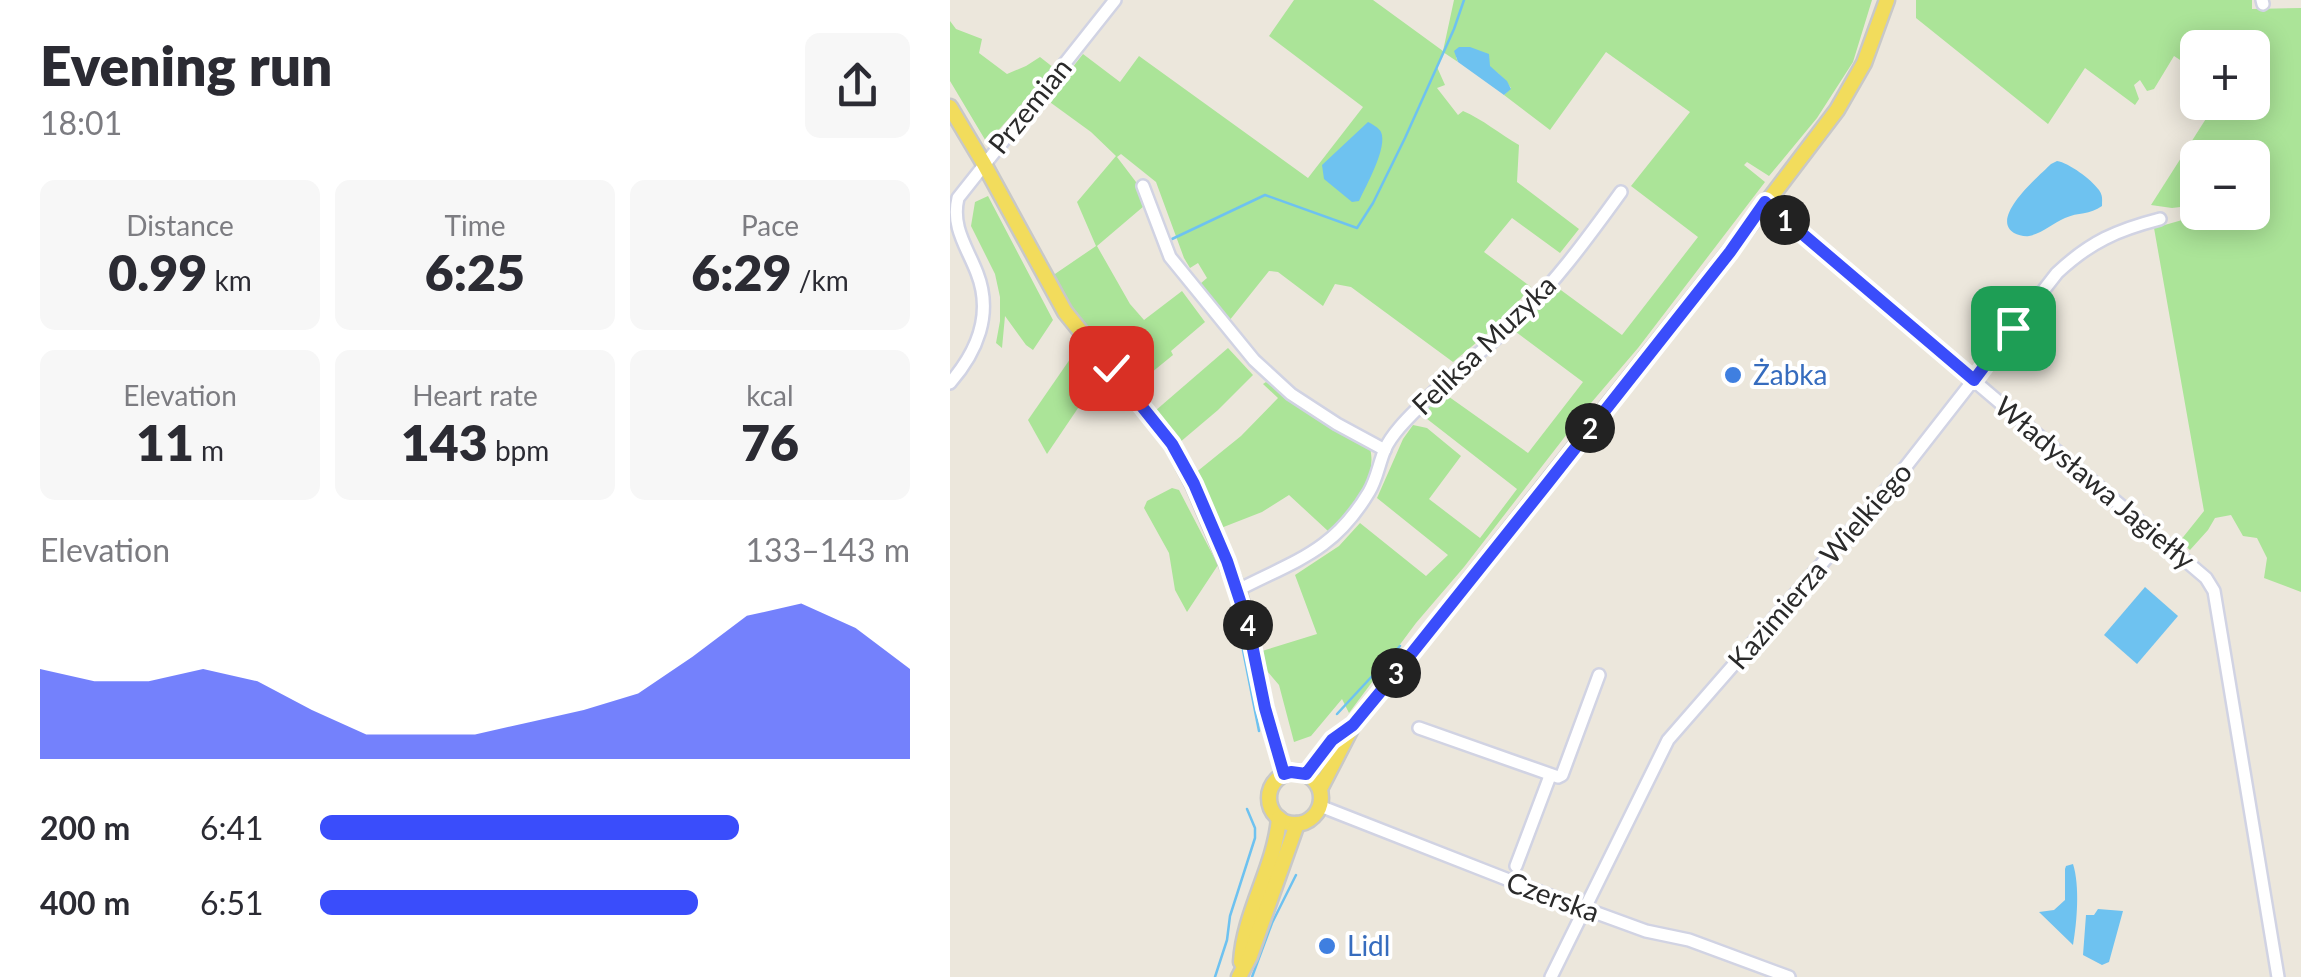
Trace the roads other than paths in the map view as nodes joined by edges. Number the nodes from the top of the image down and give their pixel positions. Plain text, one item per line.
1 (1115, 0) edge
2 (1888, 0) edge
3 (950, 106) edge
4 (984, 164) junction
5 (1143, 186) dead end
6 (1620, 192) dead end
7 (1765, 202) junction
8 (2160, 219) dead end
9 (1974, 380) junction
10 (950, 383) edge
11 (1385, 450) junction
12 (1238, 590) junction
13 (1599, 684) dead end
14 (1353, 725) junction
15 (1419, 728) dead end
16 (1284, 774) junction
17 (1306, 774) junction
18 (1550, 776) junction
19 (1320, 788) junction
20 (1320, 806) junction
21 (1279, 818) junction
22 (1297, 824) junction
23 (1521, 863) dead end
24 (1586, 909) junction
25 (1240, 976) edge
26 (1551, 977) edge
27 (1789, 977) edge
28 (2278, 977) edge

1 - 4 street, Przemian
2 - 7 main road
3 - 4 main road
4 - 10 street, Przemian
4 - 12 main road
5 - 11 street
6 - 11 street, Feliksa Muzyka
7 - 9 street, Władysława Jagiełły
7 - 14 main road
8 - 9 street, Kazimierza Wielkiego
9 - 24 street, Kazimierza Wielkiego
9 - 28 street, Władysława Jagiełły
11 - 12 street, Feliksa Muzyka
12 - 16 main road
13 - 18 street
14 - 17 main road
14 - 19 main road
15 - 18 street
16 - 17 main road
16 - 21 main road
17 - 19 main road
18 - 23 street
19 - 20 main road
20 - 22 main road
20 - 24 street, Czerska
21 - 22 main road
21 - 25 main road
22 - 25 main road
24 - 26 street, Kazimierza Wielkiego
24 - 27 street, Czerska

